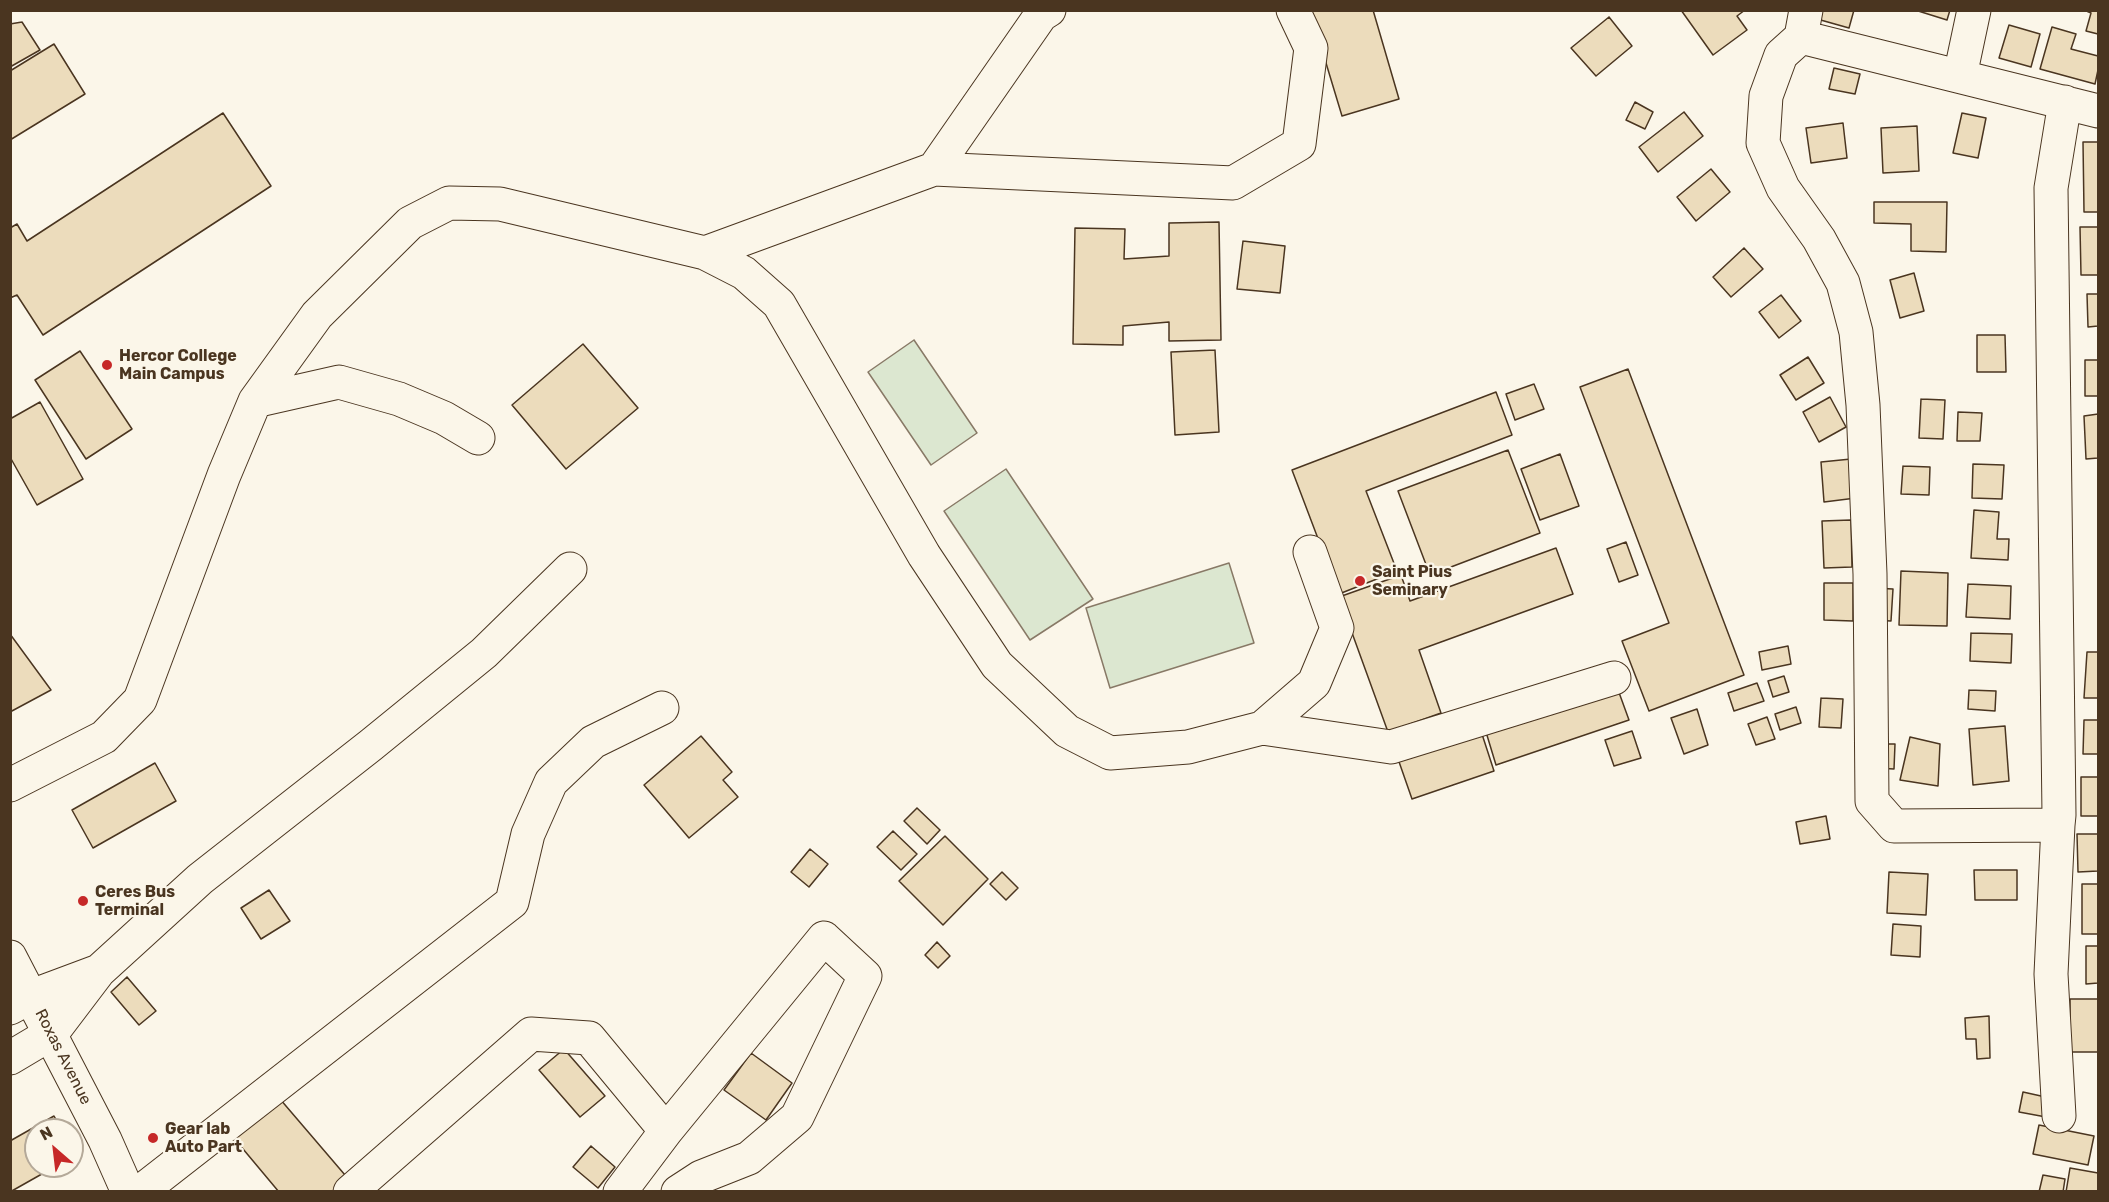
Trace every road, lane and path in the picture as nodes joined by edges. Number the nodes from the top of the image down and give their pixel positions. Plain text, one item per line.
1 (1049, 10) edge
2 (1293, 10) edge
3 (1974, 10) edge
4 (1803, 24) edge
5 (1960, 76) junction
6 (2065, 102) junction
7 (2098, 111) edge
8 (934, 169) junction
9 (705, 253) junction
10 (255, 401) junction
11 (478, 438) dead end
12 (1310, 552) dead end
13 (570, 569) dead end
14 (1614, 678) dead end
15 (662, 708) dead end
16 (1262, 728) junction
17 (10, 785) edge
18 (2058, 825) junction
19 (10, 957) edge
20 (99, 971) junction
21 (21, 1002) edge
22 (52, 1033) junction
23 (10, 1058) edge
24 (2059, 1116) dead end
25 (666, 1131) junction
26 (128, 1191) edge
27 (140, 1191) edge
28 (350, 1191) edge
29 (620, 1191) edge
30 (678, 1191) edge

1 - 8 main road
2 - 8 main road
3 - 5 main road
4 - 5 main road
4 - 18 main road
5 - 6 main road
6 - 7 main road
6 - 18 main road
8 - 9 main road
9 - 10 main road
9 - 16 main road
10 - 11 main road
10 - 17 main road
12 - 16 main road
13 - 20 main road
14 - 16 main road
15 - 27 main road
18 - 24 main road
19 - 21 main road, Roxas Avenue
20 - 21 main road
20 - 22 main road
21 - 22 main road, Roxas Avenue
22 - 23 main road
22 - 26 main road, Roxas Avenue
25 - 28 main road
25 - 29 main road
25 - 30 main road

